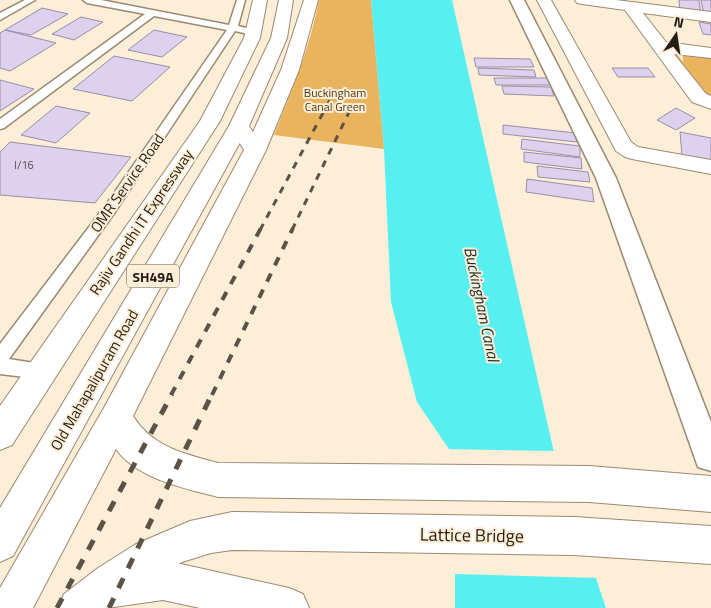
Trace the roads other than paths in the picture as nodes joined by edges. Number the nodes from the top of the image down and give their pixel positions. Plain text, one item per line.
1 (31, 0) edge
2 (87, 0) edge
3 (240, 0) edge
4 (260, 0) edge
5 (286, 0) edge
6 (311, 0) edge
7 (517, 0) edge
8 (544, 0) edge
9 (582, 0) edge
10 (630, 6) junction
11 (152, 13) junction
12 (711, 16) edge
13 (0, 17) edge
14 (243, 31) junction
15 (662, 47) junction
16 (711, 53) edge
17 (711, 103) edge
18 (0, 125) edge
19 (239, 126) junction
20 (255, 150) junction
21 (711, 167) edge
22 (0, 358) edge
23 (0, 366) edge
24 (41, 371) junction
25 (116, 417) junction
26 (0, 434) edge
27 (709, 456) dead end
28 (711, 494) edge
29 (0, 543) edge
30 (711, 545) edge
31 (90, 599) edge
32 (11, 608) edge
33 (290, 608) edge

1 - 13 lane
2 - 11 lane
3 - 14 lane, OMR Service Road
4 - 14 main road, Rajiv Gandhi IT Expressway / SH49A
5 - 19 main road, Old Mahapalipuram Road / SH49A
6 - 20 main road
7 - 27 street
8 - 21 main road
9 - 10 main road
10 - 12 main road
10 - 15 main road
11 - 14 lane
11 - 18 lane
14 - 22 lane, OMR Service Road
14 - 24 main road, Rajiv Gandhi IT Expressway / SH49A
15 - 16 main road
15 - 17 main road
19 - 20 main road
19 - 29 main road, Old Mahapalipuram Road / SH49A
20 - 25 main road
23 - 24 lane
24 - 26 main road, Rajiv Gandhi IT Expressway / SH49A
25 - 28 main road
25 - 32 main road
30 - 31 main road, Lattice Bridge
31 - 33 main road

